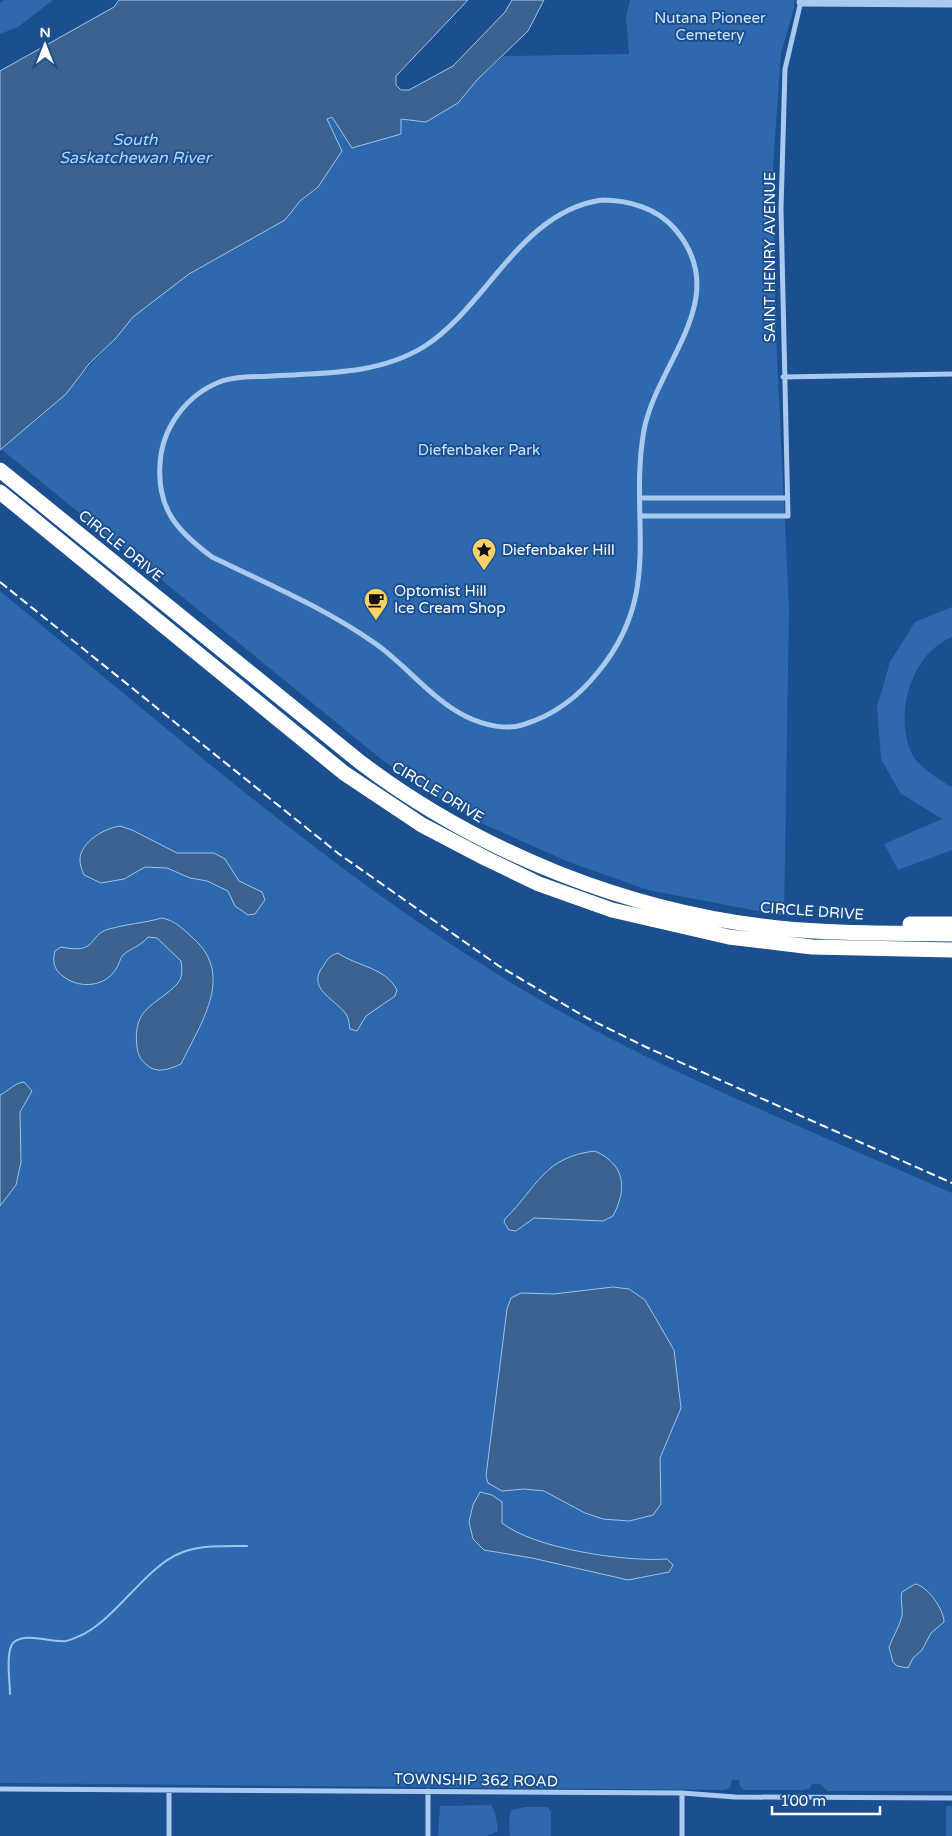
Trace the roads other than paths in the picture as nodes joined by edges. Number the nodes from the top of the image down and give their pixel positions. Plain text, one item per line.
1 (801, 1) edge
2 (914, 1) edge
3 (952, 2) edge
4 (952, 374) edge
5 (783, 378) junction
6 (0, 470) edge
7 (0, 492) edge
8 (641, 498) junction
9 (787, 498) junction
10 (641, 516) junction
11 (699, 914) junction
12 (952, 924) edge
13 (952, 934) edge
14 (949, 950) edge
15 (0, 1789) edge
16 (169, 1790) junction
17 (428, 1792) junction
18 (682, 1793) junction
19 (952, 1798) edge
20 (169, 1836) edge
21 (428, 1836) edge
22 (682, 1836) edge

1 - 2 street
1 - 5 street, SAINT HENRY AVENUE
2 - 3 street
4 - 5 street
5 - 9 street, SAINT HENRY AVENUE
6 - 11 highway, CIRCLE DRIVE
7 - 14 highway
8 - 9 street
8 - 10 street
8 - 10 street
9 - 10 street, SAINT HENRY AVENUE
11 - 12 highway
11 - 13 highway, CIRCLE DRIVE
15 - 16 street, TOWNSHIP 362 ROAD
16 - 17 street, TOWNSHIP 362 ROAD
16 - 20 street
17 - 18 street, TOWNSHIP 362 ROAD
17 - 21 street
18 - 19 street, TOWNSHIP 362 ROAD
18 - 22 street

